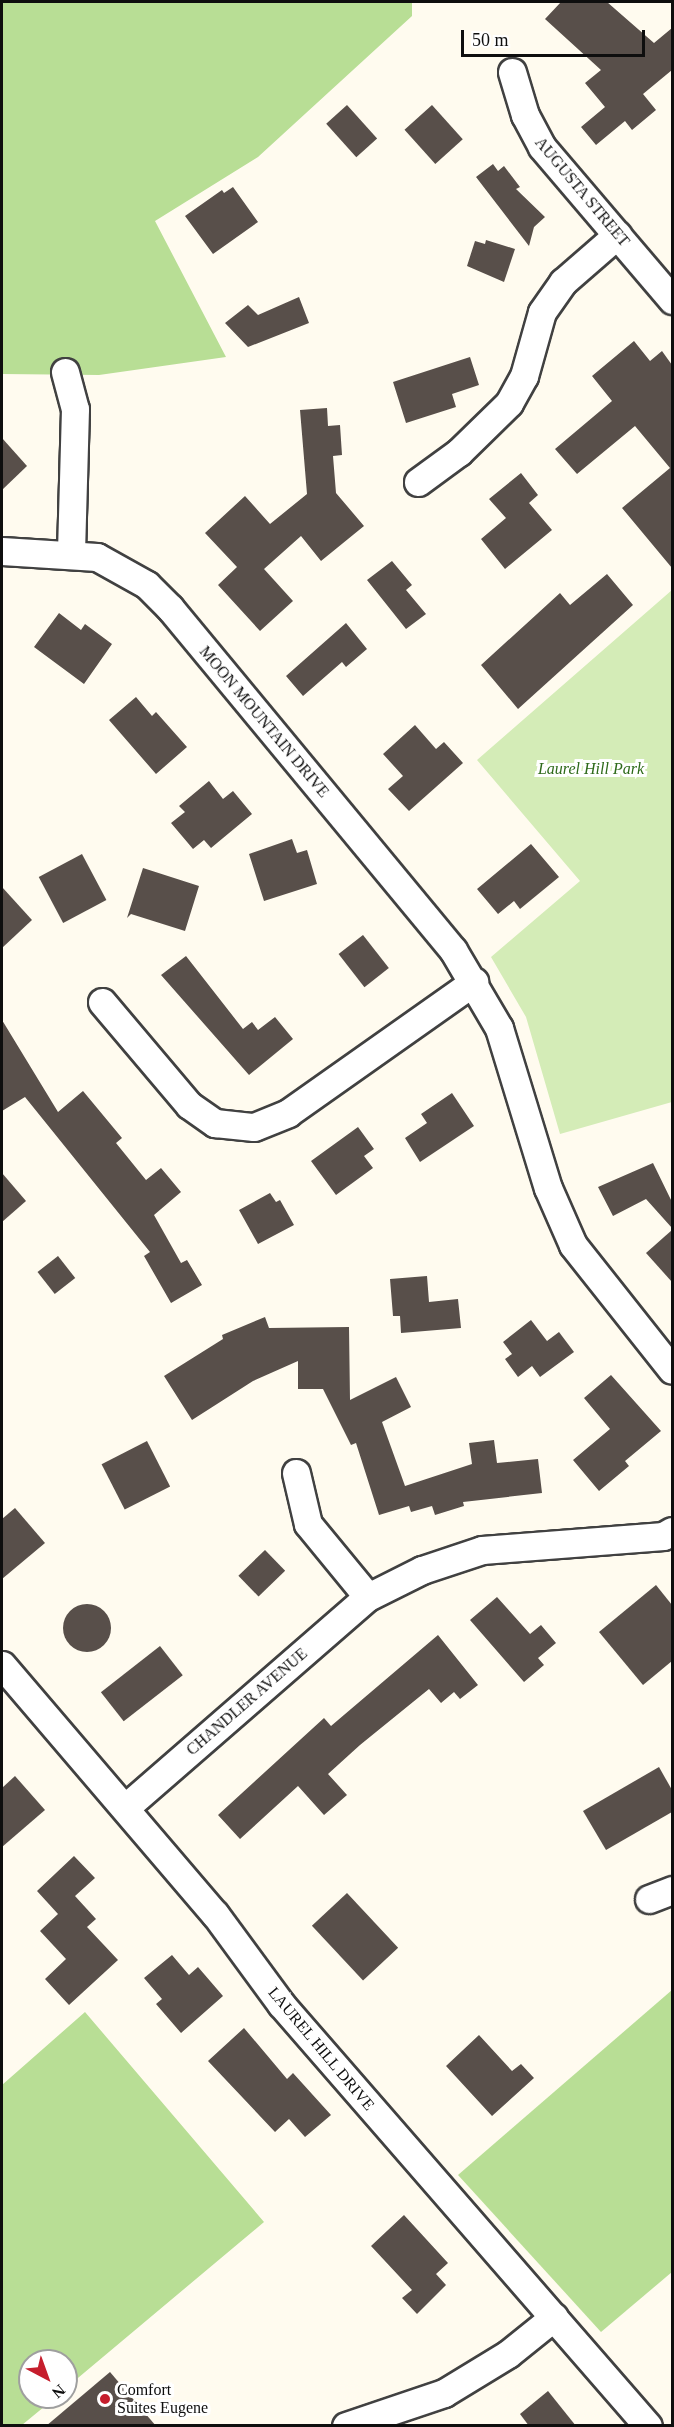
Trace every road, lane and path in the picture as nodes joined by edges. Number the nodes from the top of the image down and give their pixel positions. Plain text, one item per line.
1 (512, 72) dead end
2 (617, 235) junction
3 (672, 300) edge
4 (65, 372) dead end
5 (418, 482) dead end
6 (2, 551) edge
7 (71, 554) junction
8 (474, 982) junction
9 (102, 1002) dead end
10 (672, 1370) edge
11 (296, 1473) dead end
12 (672, 1531) edge
13 (369, 1597) junction
14 (2, 1665) edge
15 (126, 1807) junction
16 (554, 2317) junction
17 (346, 2426) edge
18 (648, 2426) edge

1 - 2 street, AUGUSTA STREET
2 - 3 street, AUGUSTA STREET
2 - 5 street
4 - 7 street
6 - 7 street, MOON MOUNTAIN DRIVE
7 - 8 street, MOON MOUNTAIN DRIVE
8 - 9 street
8 - 10 street, MOON MOUNTAIN DRIVE
11 - 13 street
12 - 13 street, CHANDLER AVENUE
13 - 15 street, CHANDLER AVENUE
14 - 15 street, LAUREL HILL DRIVE
15 - 16 street, LAUREL HILL DRIVE
16 - 17 street
16 - 18 street, LAUREL HILL DRIVE

